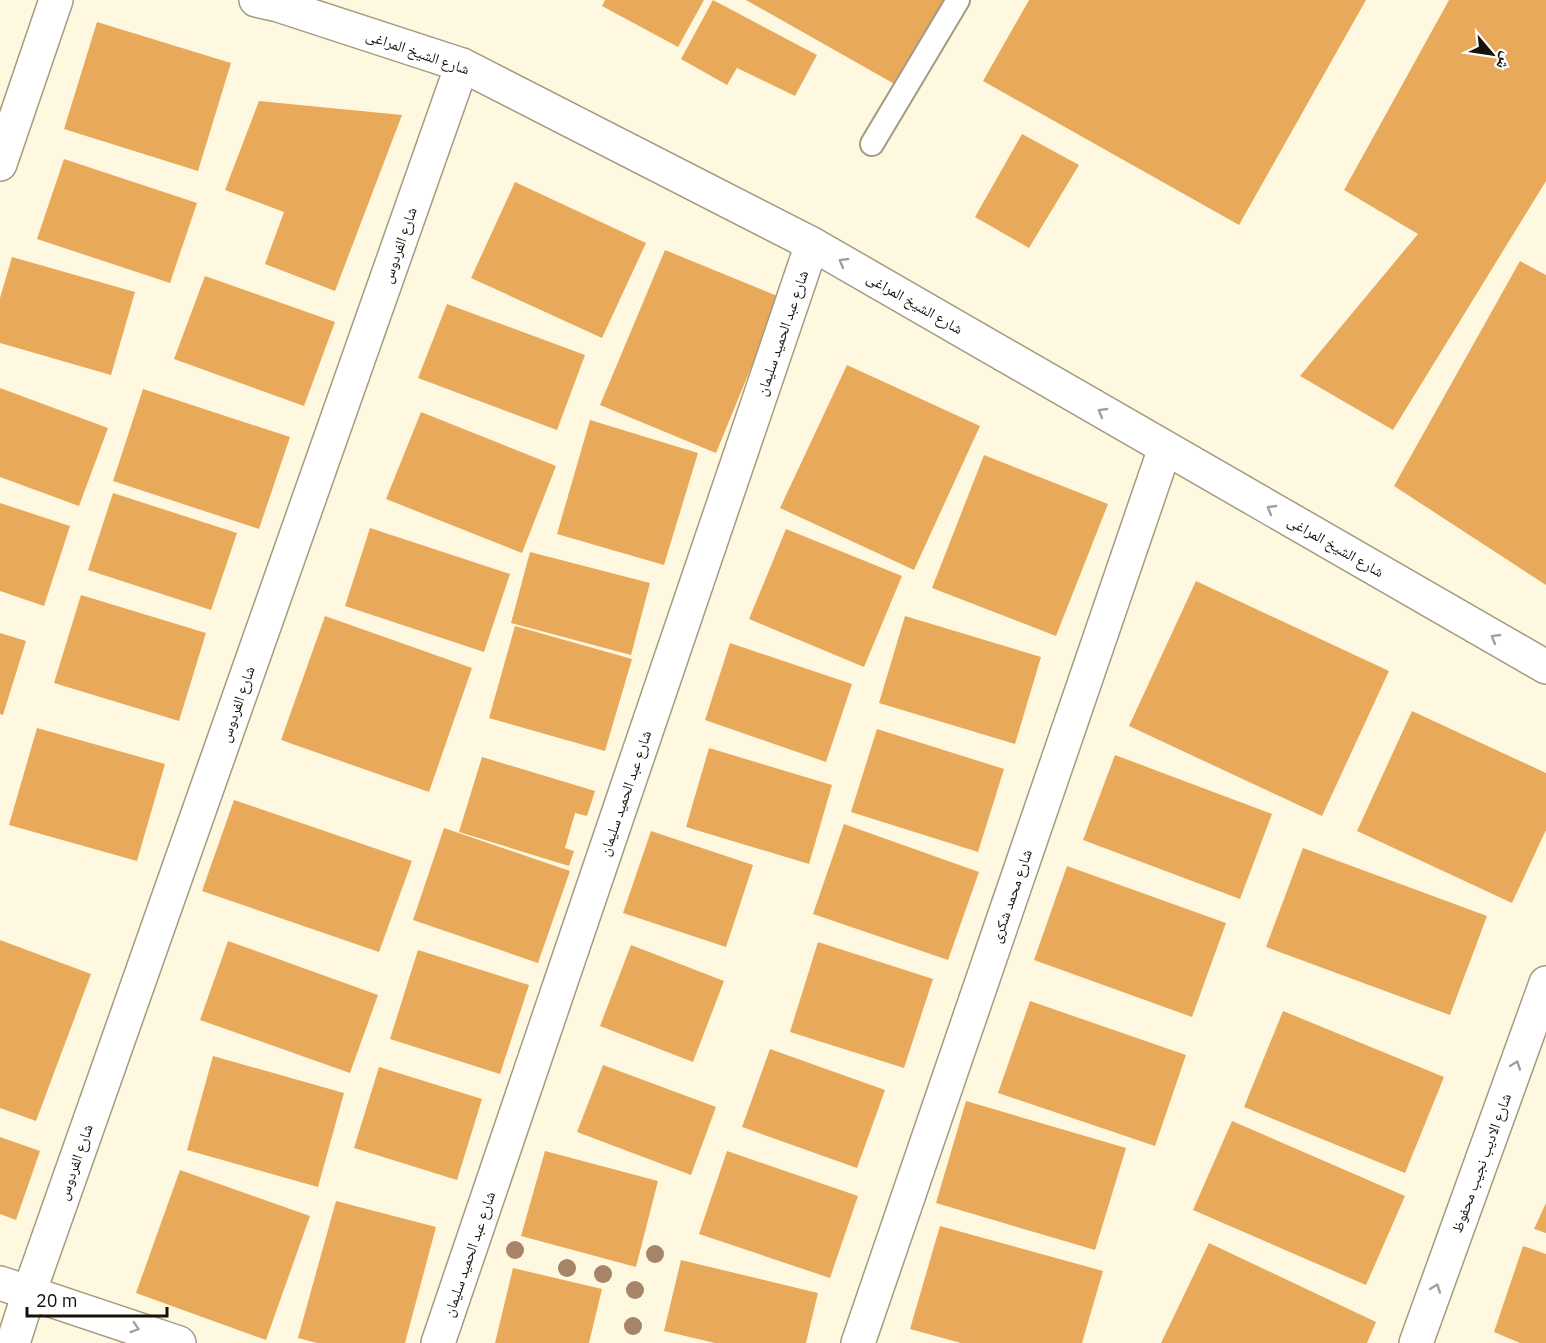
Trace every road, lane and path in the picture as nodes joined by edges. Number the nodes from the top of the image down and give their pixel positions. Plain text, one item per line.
1 (56, 0) edge
2 (256, 0) edge
3 (958, 0) edge
4 (462, 65) junction
5 (872, 144) dead end
6 (0, 164) edge
7 (812, 244) junction
8 (1165, 448) junction
9 (1546, 667) edge
10 (1546, 983) edge
11 (14, 1288) edge
12 (13, 1343) edge
13 (179, 1343) edge
14 (438, 1343) edge
15 (858, 1343) edge
16 (1416, 1343) edge

1 - 6 street
2 - 4 street, شارع الشيخ المراغى
3 - 5 lane
4 - 7 street, شارع الشيخ المراغى
4 - 11 street, شارع الفردوس
8 -> 7 street, شارع الشيخ المراغى
7 - 14 street, شارع عبد الحميد سليمان
9 -> 8 street, شارع الشيخ المراغى
8 - 15 street, شارع محمد شكرى
16 -> 10 street, شارع الاديب نجيب محفوظ
11 - 12 street, شارع الفردوس
11 -> 13 street

